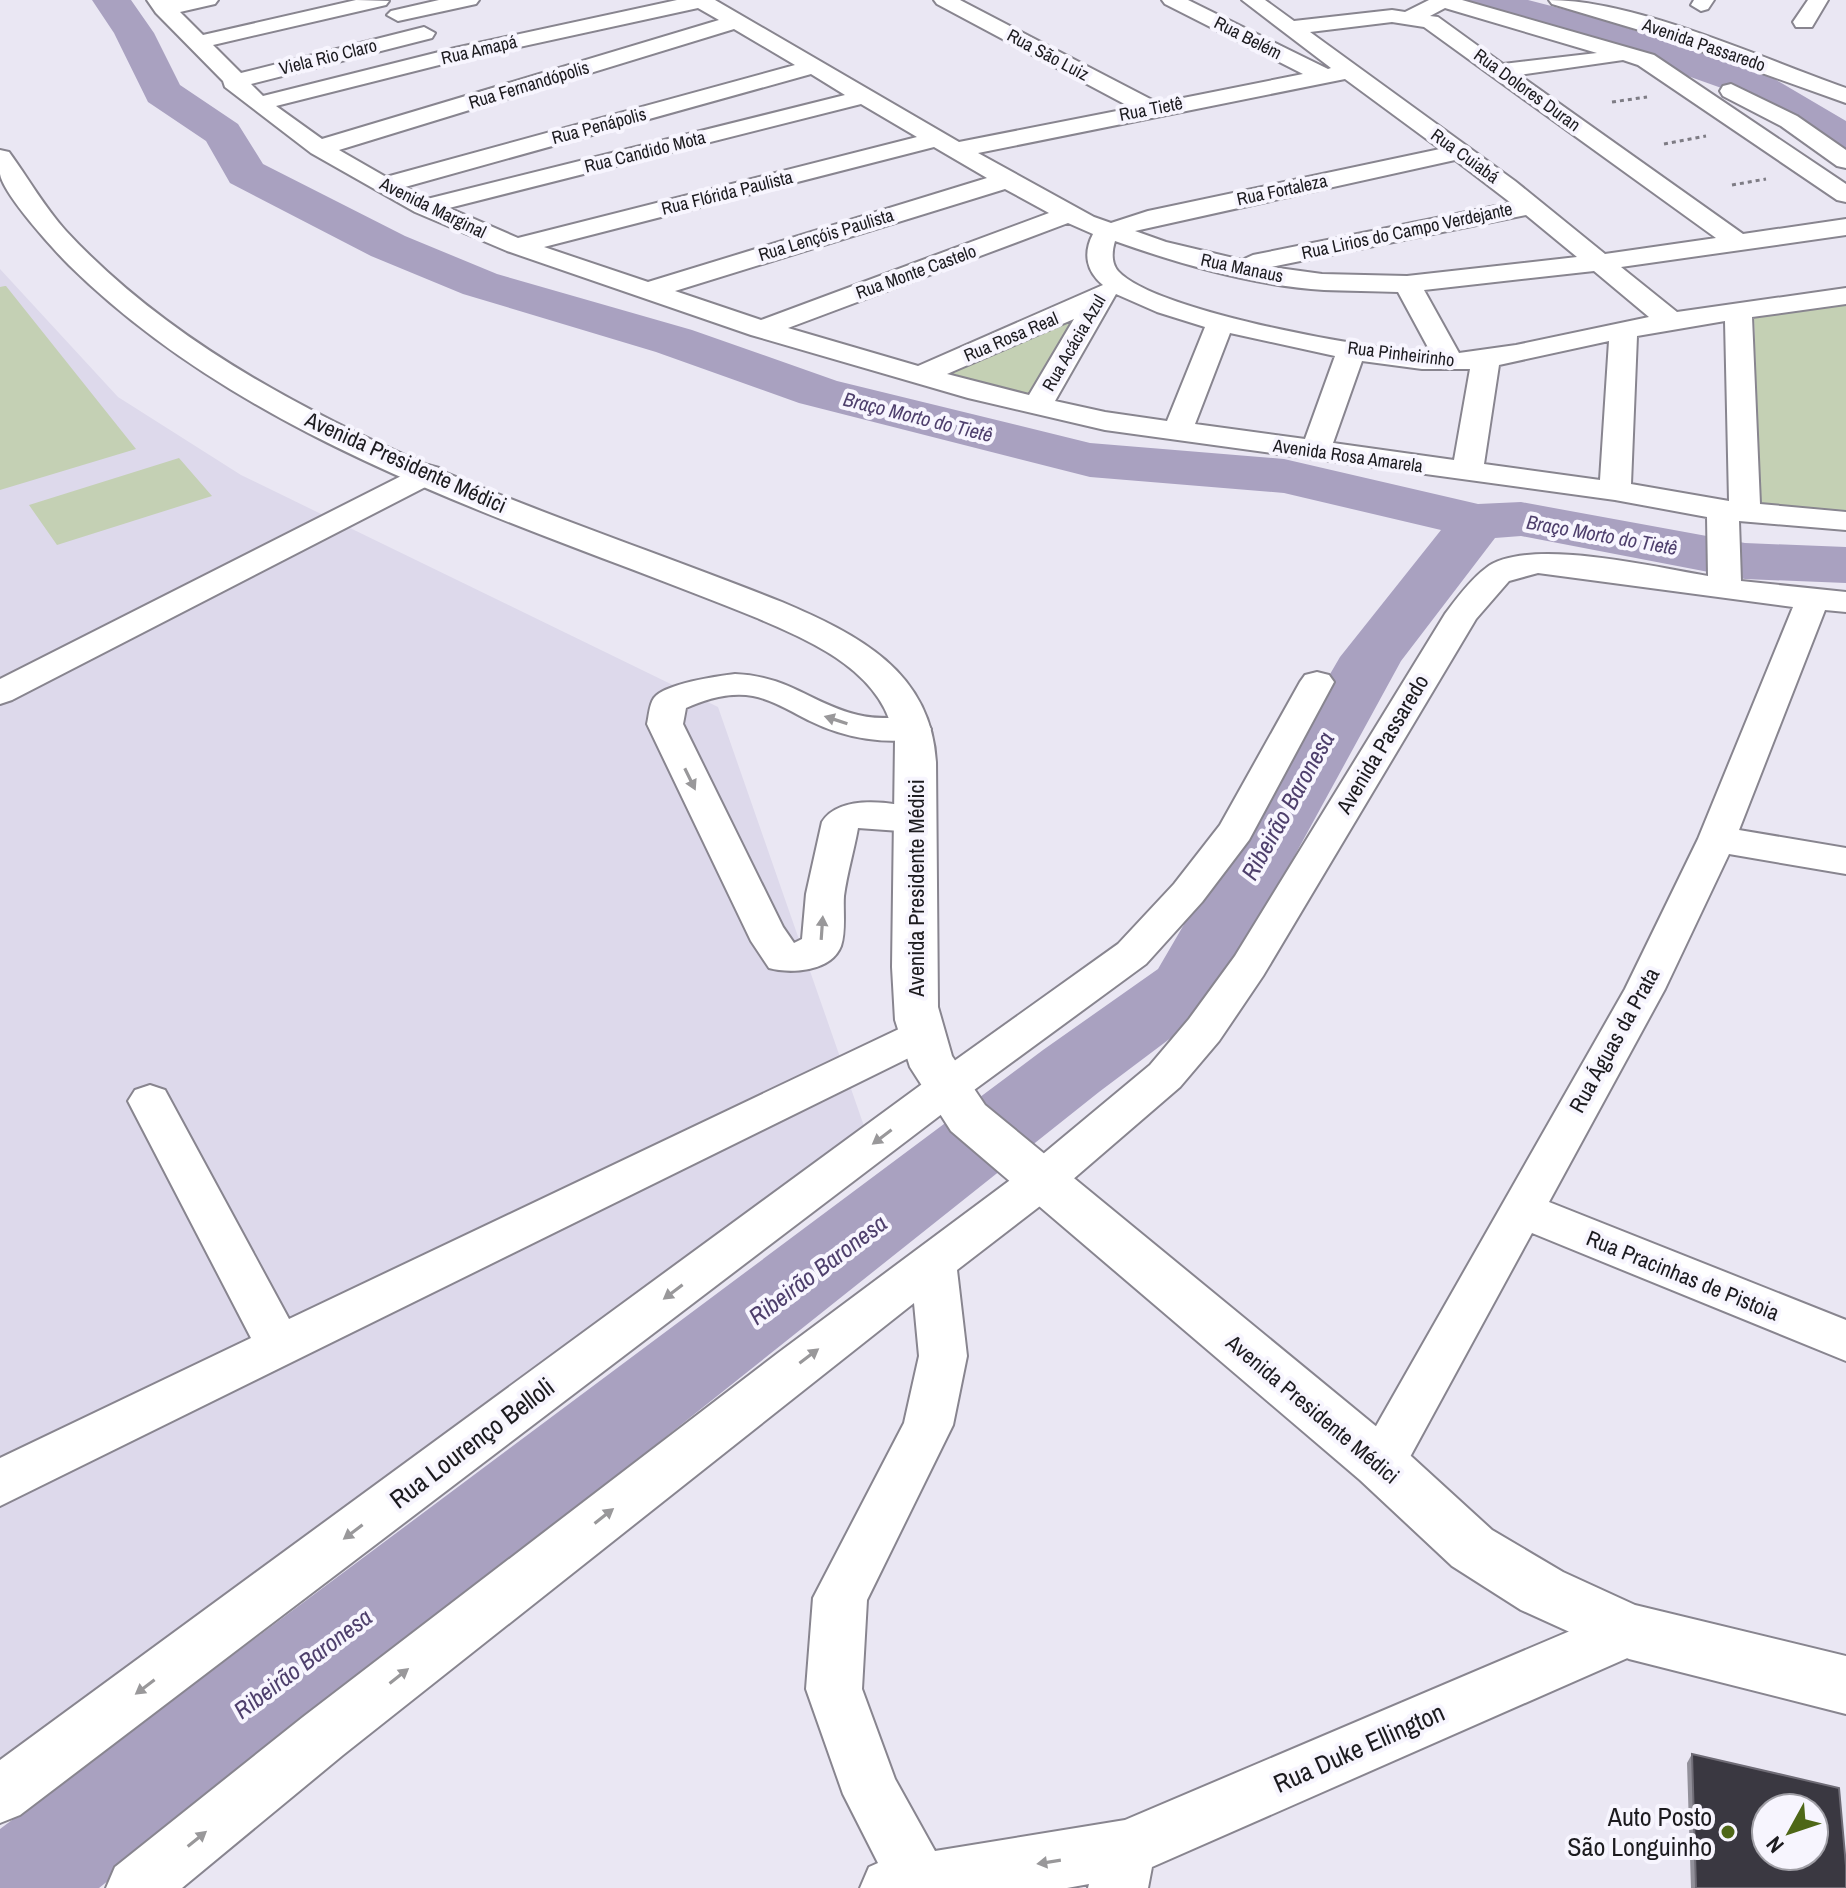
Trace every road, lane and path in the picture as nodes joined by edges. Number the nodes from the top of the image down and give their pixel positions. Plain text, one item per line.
1 (208, 0) edge
2 (469, 0) edge
3 (701, 0) edge
4 (944, 0) edge
5 (1220, 0) edge
6 (1252, 0) edge
7 (1442, 0) edge
8 (1559, 0) edge
9 (1818, 0) edge
10 (378, 1) edge
11 (1178, 2) edge
12 (160, 4) edge
13 (398, 15) junction
14 (1411, 17) junction
15 (739, 21) junction
16 (1804, 22) dead end
17 (1290, 28) junction
18 (424, 33) junction
19 (196, 43) junction
20 (455, 55) junction
21 (1645, 61) junction
22 (816, 66) junction
23 (1501, 71) junction
24 (1335, 74) junction
25 (233, 82) junction
26 (867, 96) junction
27 (1846, 96) edge
28 (258, 104) junction
29 (1152, 109) junction
30 (947, 144) junction
31 (319, 148) junction
32 (1457, 152) junction
33 (1846, 161) edge
34 (1, 162) edge
35 (1007, 180) junction
36 (383, 185) junction
37 (1846, 195) edge
38 (1532, 206) junction
39 (424, 207) junction
40 (1070, 214) junction
41 (1846, 227) edge
42 (1107, 232) junction
43 (1738, 242) junction
44 (516, 246) junction
45 (1602, 262) junction
46 (1235, 266) junction
47 (1407, 284) junction
48 (1105, 288) junction
49 (646, 291) junction
50 (1846, 296) edge
51 (1738, 312) junction
52 (1671, 321) junction
53 (1221, 322) junction
54 (761, 329) junction
55 (1623, 330) junction
56 (1352, 349) junction
57 (1486, 358) junction
58 (1450, 362) junction
59 (920, 375) junction
60 (1037, 407) junction
61 (1177, 432) junction
62 (1315, 452) junction
63 (1467, 472) junction
64 (428, 474) junction
65 (1615, 491) junction
66 (1734, 511) junction
67 (1846, 521) edge
68 (1725, 588) junction
69 (1829, 601) edge
70 (1317, 682) dead end
71 (0, 693) edge
72 (913, 729) junction
73 (914, 820) junction
74 (1717, 839) junction
75 (1846, 861) edge
76 (920, 1034) junction
77 (150, 1101) dead end
78 (956, 1104) junction
79 (1026, 1170) junction
80 (1520, 1209) junction
81 (933, 1263) junction
82 (1846, 1341) edge
83 (279, 1346) junction
84 (1380, 1463) junction
85 (0, 1483) edge
86 (1629, 1631) junction
87 (1846, 1685) edge
88 (0, 1795) edge
89 (1122, 1869) edge
90 (905, 1886) edge
91 (136, 1888) edge

1 - 12 street
2 - 13 street
3 - 15 street, Rua Manaus
3 - 20 street, Rua Amapá
4 - 29 street, Rua São Luiz
5 - 11 street
6 - 17 street, Rua Cuiabá
7 - 14 street
7 - 21 street
8 - 27 street, Avenida Passaredo
9 - 16 street
10 - 13 street
10 - 19 street
11 - 24 street, Rua Belém
12 - 19 street, Avenida Marginal
13 - 18 street
14 - 17 street, Rua Dolores Duran
14 - 23 street, Rua Dolores Duran
15 - 22 street, Rua Manaus
15 - 31 street, Rua Fernandópolis
17 - 24 street, Rua Cuiabá
18 - 20 street
18 - 25 street, Viela Rio Claro
19 - 25 street, Avenida Marginal
20 - 28 street, Rua Amapá
21 - 23 street
21 - 33 street
21 - 37 street
22 - 26 street, Rua Manaus
22 - 36 street, Rua Penápolis
23 - 43 street, Rua Dolores Duran
24 - 29 street, Rua Tietê
24 - 32 street, Rua Cuiabá
25 - 28 street, Avenida Marginal
26 - 30 street, Rua Manaus
26 - 39 street, Rua Candido Mota
28 - 31 street, Avenida Marginal
29 - 30 street, Rua Tietê
30 - 35 street, Rua Manaus
30 - 44 street, Rua Flórida Paulista
31 - 36 street, Avenida Marginal
32 - 38 street, Rua Cuiabá
32 - 42 street, Rua Fortaleza
34 - 64 main road, Avenida Presidente Médici
35 - 40 street, Rua Manaus
35 - 49 street, Rua Lençóis Paulista
36 - 39 street, Avenida Marginal
38 - 45 street, Rua Cuiabá
38 - 46 street, Rua Lirios do Campo Verdejante
39 - 44 street, Avenida Marginal
40 - 42 street, Rua Manaus
40 - 54 street, Rua Monte Castelo
41 - 43 street, Rua Manaus
42 - 46 street, Rua Manaus
42 - 48 street
43 - 45 street, Rua Manaus
44 - 49 street, Avenida Marginal
45 - 47 street, Rua Manaus
45 - 52 street, Rua Cuiabá
46 - 47 street, Rua Manaus
47 - 58 street
48 - 53 street, Rua Pinheirinho
48 - 59 street, Rua Rosa Real
48 - 60 street, Rua Acácia Azul
49 - 54 street, Avenida Marginal
50 - 51 street, Rua Pinheirinho
51 - 52 street, Rua Pinheirinho
51 - 66 street
52 - 55 street, Rua Pinheirinho
53 - 56 street, Rua Pinheirinho
53 - 61 street
54 - 59 street, Avenida Rosa Amarela
55 - 57 street, Rua Pinheirinho
55 - 65 street
56 - 58 street, Rua Pinheirinho
56 - 62 street
57 - 58 street, Rua Pinheirinho
57 - 63 street
59 - 60 street, Avenida Rosa Amarela
60 - 61 street, Avenida Rosa Amarela
61 - 62 street, Avenida Rosa Amarela
62 - 63 street, Avenida Rosa Amarela
63 - 65 street, Avenida Rosa Amarela
64 - 71 street
64 - 72 main road, Avenida Presidente Médici
65 - 66 street, Avenida Rosa Amarela
66 - 67 street, Avenida Rosa Amarela
66 - 68 street
68 - 69 street, Avenida Passaredo
68 - 79 street, Avenida Passaredo
69 - 74 street, Rua Águas da Prata
70 - 78 street, Rua Lourenço Belloli
72 - 73 main road, Avenida Presidente Médici
72 -> 73 street
73 - 76 main road, Avenida Presidente Médici
74 - 75 street
74 - 80 street, Rua Águas da Prata
76 - 78 main road, Avenida Presidente Médici
76 - 83 street
77 - 83 street
78 - 79 main road, Avenida Presidente Médici
78 -> 88 street, Rua Lourenço Belloli
79 - 81 street
79 - 84 main road, Avenida Presidente Médici
80 - 82 street, Rua Pracinhas de Pistoia
80 - 84 street, Rua Águas da Prata
81 - 90 street
91 -> 81 street
83 - 85 street
84 - 86 main road, Avenida Presidente Médici
86 - 87 main road, Avenida Presidente Médici
86 - 89 street, Rua Duke Ellington
89 -> 90 street, Rua Duke Ellington

